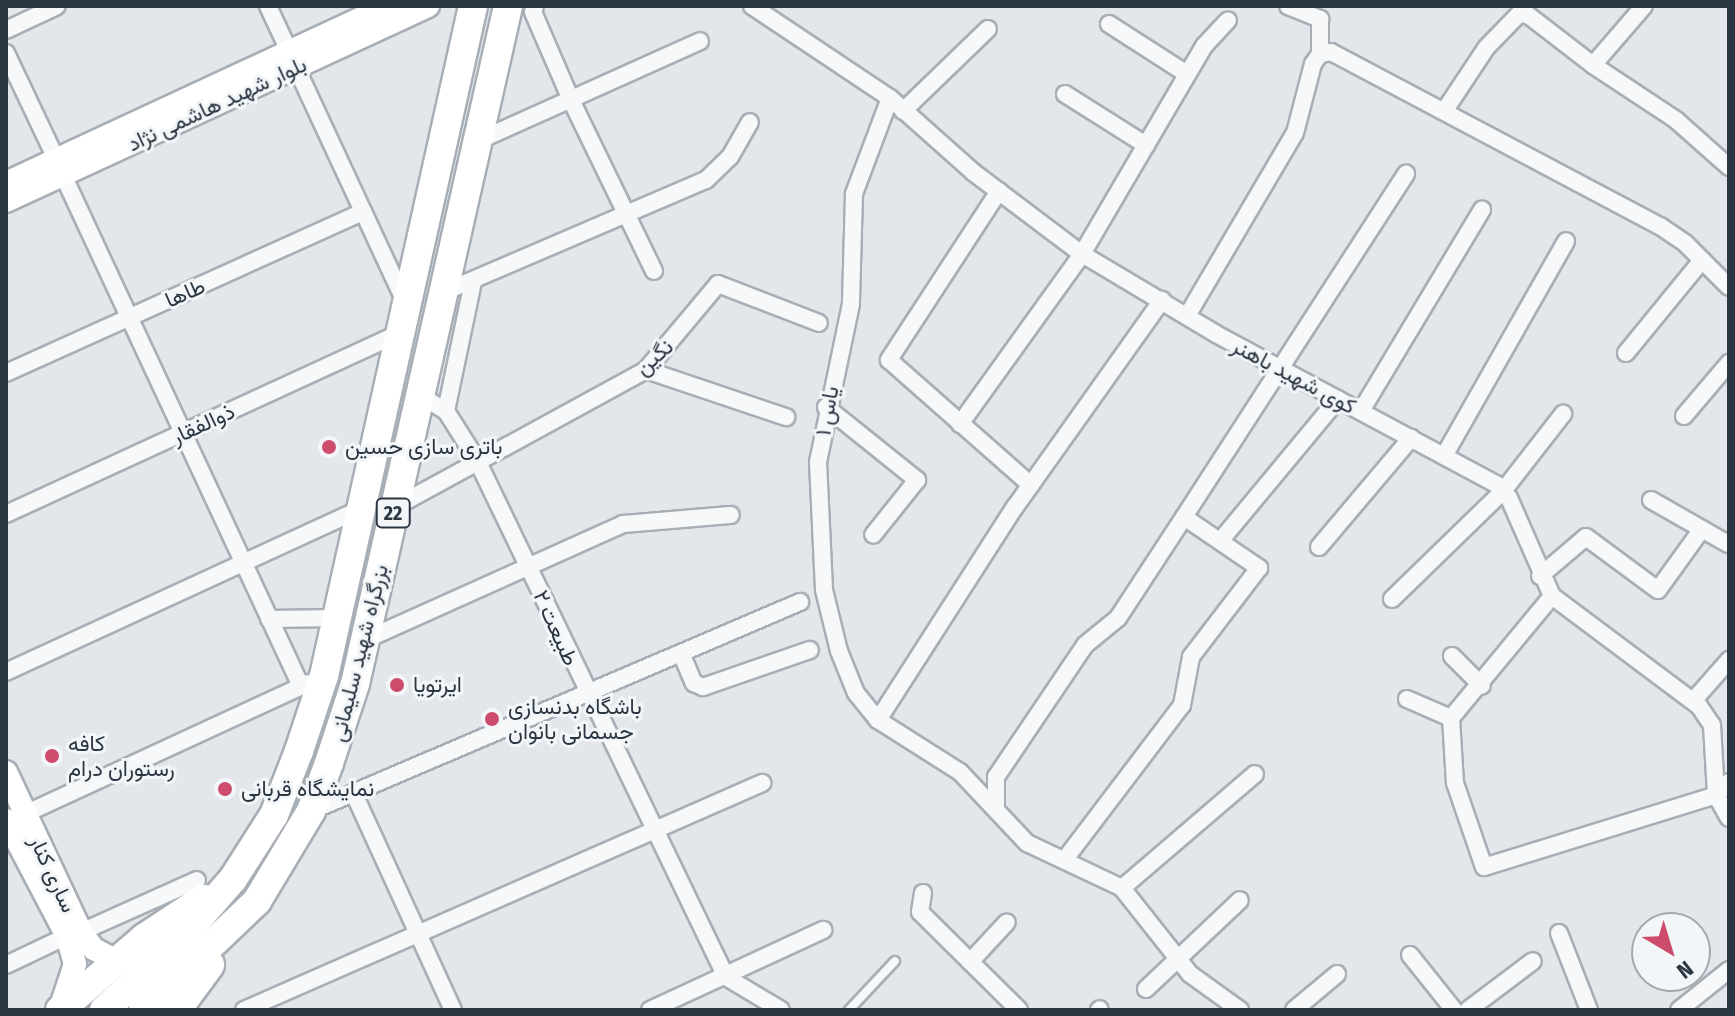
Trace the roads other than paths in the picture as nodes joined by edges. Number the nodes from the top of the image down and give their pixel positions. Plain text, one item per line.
1 (57, 6) edge
2 (268, 6) edge
3 (387, 6) edge
4 (428, 6) edge
5 (473, 6) edge
6 (508, 6) edge
7 (535, 6) edge
8 (752, 6) edge
9 (1288, 6) edge
10 (1644, 6) edge
11 (1531, 11) edge
12 (1228, 20) dead end
13 (1109, 24) dead end
14 (988, 29) dead end
15 (6, 30) edge
16 (700, 41) dead end
17 (6, 53) edge
18 (1320, 54) junction
19 (293, 59) junction
20 (1593, 65) junction
21 (1187, 74) junction
22 (1065, 94) dead end
23 (890, 98) junction
24 (571, 100) junction
25 (1445, 110) junction
26 (903, 111) junction
27 (750, 122) dead end
28 (480, 140) junction
29 (1146, 145) junction
30 (59, 167) junction
31 (1729, 167) edge
32 (1406, 174) dead end
33 (6, 183) edge
34 (999, 191) junction
35 (6, 201) edge
36 (1482, 210) dead end
37 (363, 212) junction
38 (628, 217) junction
39 (1566, 241) dead end
40 (1082, 254) junction
41 (1702, 260) junction
42 (654, 271) dead end
43 (473, 282) junction
44 (1729, 287) edge
45 (442, 293) junction
46 (1162, 300) junction
47 (406, 305) junction
48 (1187, 316) junction
49 (129, 317) junction
50 (819, 323) dead end
51 (400, 333) junction
52 (1626, 353) dead end
53 (1729, 363) edge
54 (1281, 369) junction
55 (646, 370) junction
56 (6, 373) edge
57 (420, 395) junction
58 (1338, 399) junction
59 (826, 407) junction
60 (446, 411) junction
61 (1361, 411) junction
62 (1563, 414) dead end
63 (1684, 416) dead end
64 (786, 417) dead end
65 (960, 424) junction
66 (183, 433) junction
67 (1411, 438) junction
68 (1444, 456) junction
69 (477, 460) junction
70 (1031, 485) junction
71 (1503, 491) junction
72 (1651, 500) dead end
73 (395, 507) junction
74 (361, 509) junction
75 (6, 514) edge
76 (731, 515) dead end
77 (1184, 517) junction
78 (1702, 529) junction
79 (873, 535) dead end
80 (1221, 540) junction
81 (1728, 544) edge
82 (1319, 547) dead end
83 (243, 563) junction
84 (529, 567) junction
85 (1540, 576) junction
86 (1552, 596) junction
87 (1392, 599) dead end
88 (800, 602) dead end
89 (337, 618) junction
90 (269, 619) junction
91 (365, 640) junction
92 (810, 650) dead end
93 (681, 653) junction
94 (1452, 656) dead end
95 (1729, 660) edge
96 (6, 672) edge
97 (312, 681) junction
98 (1482, 686) junction
99 (585, 693) junction
100 (1407, 699) dead end
101 (1693, 701) junction
102 (1451, 718) junction
103 (878, 720) junction
104 (6, 772) edge
105 (1255, 774) dead end
106 (1729, 782) edge
107 (762, 783) dead end
108 (1716, 795) junction
109 (355, 796) junction
110 (311, 811) junction
111 (998, 812) junction
112 (1729, 818) edge
113 (11, 820) edge
114 (653, 831) junction
115 (1065, 859) junction
116 (233, 879) junction
117 (197, 880) dead end
118 (1122, 888) junction
119 (923, 893) dead end
120 (1240, 900) dead end
121 (1007, 922) dead end
122 (823, 930) dead end
123 (1559, 933) dead end
124 (74, 934) junction
125 (227, 935) junction
126 (419, 936) junction
127 (1410, 955) dead end
128 (1177, 956) junction
129 (117, 961) junction
130 (895, 961) dead end
131 (1533, 961) dead end
132 (970, 962) junction
133 (176, 963) junction
134 (6, 965) edge
135 (1729, 970) edge
136 (1337, 974) dead end
137 (726, 977) junction
138 (1146, 989) dead end
139 (770, 1007) edge
140 (60, 1010) edge
141 (104, 1010) edge
142 (143, 1010) edge
143 (177, 1010) edge
144 (244, 1010) edge
145 (453, 1010) edge
146 (650, 1010) edge
147 (849, 1010) edge
148 (1019, 1010) edge
149 (1240, 1010) edge
150 (1294, 1010) edge
151 (1454, 1010) edge
152 (1468, 1010) edge
153 (1589, 1010) edge
154 (1679, 1010) edge

1 - 15 street
2 - 19 street
3 - 19 main road, بلوار شهید هاشمی نژاد
4 - 19 main road, بلوار شهید هاشمی نژاد
5 - 47 highway, بزرگراه شهید سلیمانی / 22
6 - 28 highway, بزرگراه شهید سلیمانی / 22
7 - 24 street
8 - 23 street, کوی شهید باهنر
9 - 18 street
10 - 20 street
11 - 20 street
11 - 25 street
12 - 21 street
13 - 21 street
14 - 26 street
16 - 24 street
17 - 30 street
18 - 25 street
18 - 48 street
19 - 30 main road, بلوار شهید هاشمی نژاد
19 - 37 street
20 - 31 street
21 - 29 street
22 - 29 street
23 - 26 street, کوی شهید باهنر
23 - 59 street, یاس ۱
24 - 28 street
24 - 38 street
25 - 41 street
26 - 34 street, کوی شهید باهنر
27 - 38 street
28 - 45 highway, بزرگراه شهید سلیمانی / 22
29 - 40 street
30 - 33 main road, بلوار شهید هاشمی نژاد
30 - 35 main road, بلوار شهید هاشمی نژاد
30 - 49 street
32 - 54 street
34 - 40 street, کوی شهید باهنر
34 - 65 street
36 - 61 street
37 - 47 street
37 - 49 street, طاها
38 - 42 street
38 - 43 street
39 - 68 street
40 - 46 street, کوی شهید باهنر
40 - 65 street
41 - 44 street
41 - 52 street
43 - 45 street
43 - 60 street
45 - 57 highway, بزرگراه شهید سلیمانی / 22
46 - 48 street, کوی شهید باهنر
46 - 70 street
47 - 51 highway, بزرگراه شهید سلیمانی / 22
48 - 54 street, کوی شهید باهنر
49 - 56 street, طاها
49 - 66 street
50 - 55 street, نگین
51 - 66 street, ذوالفقار
51 - 74 highway, بزرگراه شهید سلیمانی / 22
53 - 63 street
54 - 58 street, کوی شهید باهنر
54 - 77 street
55 - 64 street
55 - 69 street, نگین
57 - 60 street
57 - 73 highway, بزرگراه شهید سلیمانی / 22
58 - 61 street, کوی شهید باهنر
58 - 80 street
59 - 79 street
59 - 103 street, یاس ۱
60 - 69 street, طبیعت ۲
61 - 67 street, کوی شهید باهنر
62 - 71 street
65 - 70 street
66 - 75 street, ذوالفقار
66 - 83 street
67 - 68 street, کوی شهید باهنر
67 - 82 street
68 - 71 street, کوی شهید باهنر
69 - 73 street, نگین
69 - 84 street, طبیعت ۲
70 - 103 street
71 - 85 street
71 - 87 street
72 - 78 street
73 - 91 highway, بزرگراه شهید سلیمانی / 22
74 - 83 street
74 - 89 highway, بزرگراه شهید سلیمانی / 22
76 - 84 street
77 - 80 street
77 - 111 street
78 - 81 street
78 - 85 street
80 - 115 street
83 - 90 street
83 - 96 street
84 - 91 street
84 - 99 street, طبیعت ۲
85 - 86 street
86 - 98 street
86 - 101 street
88 - 93 street
89 - 90 street
89 - 97 highway, بزرگراه شهید سلیمانی / 22
90 - 97 street
91 - 110 highway, بزرگراه شهید سلیمانی / 22
92 - 93 street
93 - 99 street
94 - 98 street
95 - 101 street
97 - 113 street
97 - 116 highway, بزرگراه شهید سلیمانی / 22
98 - 102 street
99 - 109 street
99 - 114 street, طبیعت ۲
100 - 102 street
101 - 108 street
102 - 108 street
103 - 111 street
104 - 113 main road, ساری کنار
105 - 118 street
106 - 108 street
107 - 114 street
108 - 112 street
109 - 110 street
109 - 126 street
110 - 125 highway, بزرگراه شهید سلیمانی / 22
111 - 115 street
113 - 124 main road, ساری کنار
114 - 126 street
114 - 137 street, طبیعت ۲
115 - 118 street
116 - 129 highway
116 - 133 highway, بزرگراه شهید سلیمانی / 22
117 - 124 street
118 - 128 street
119 - 132 street
120 - 128 street
121 - 132 street
122 - 137 street
123 - 153 street
124 - 129 main road, ساری کنار
124 - 134 street
124 - 140 main road, ساری کنار
125 - 133 highway, بزرگراه شهید سلیمانی / 22
125 - 143 highway
126 - 144 street
126 - 145 street
127 - 151 street
128 - 138 street
128 - 149 street
129 - 140 highway
130 - 147 lane
131 - 152 street
132 - 148 street
133 - 141 highway, 22
133 - 142 highway, 22
135 - 154 street
136 - 150 street
137 - 139 street
137 - 146 street

